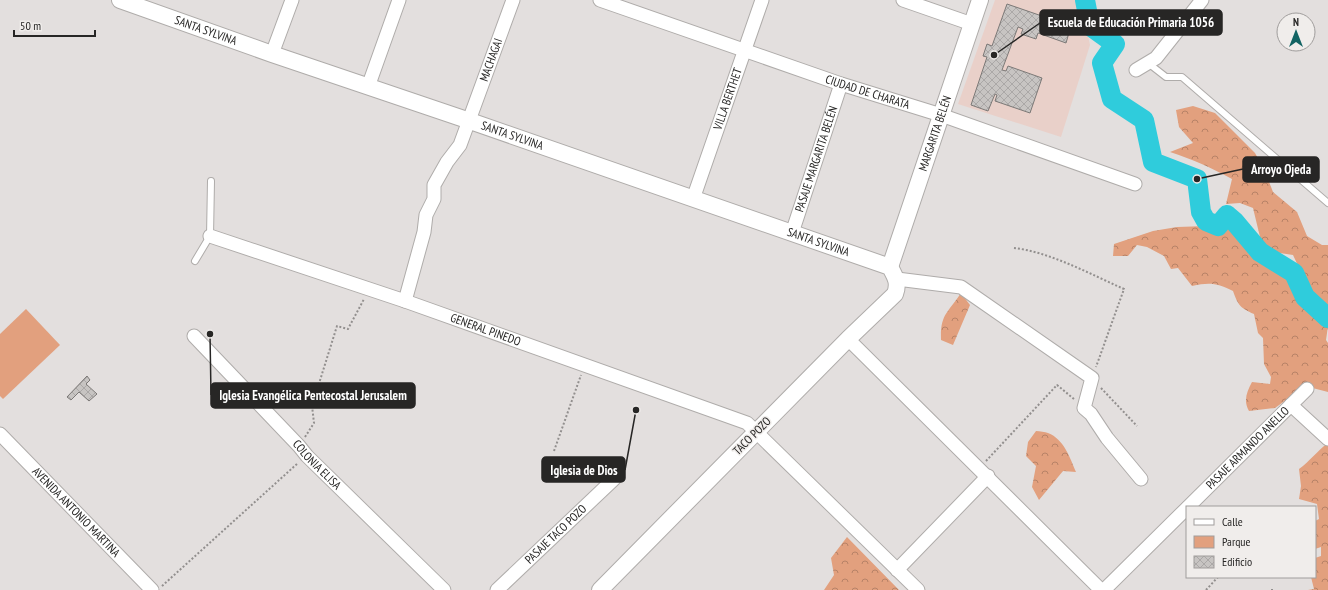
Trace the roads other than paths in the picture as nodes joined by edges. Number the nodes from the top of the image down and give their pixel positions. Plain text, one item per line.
1 (120, 0) edge
2 (292, 0) edge
3 (399, 0) edge
4 (513, 0) edge
5 (600, 0) edge
6 (762, 0) edge
7 (903, 0) edge
8 (980, 0) edge
9 (1202, 0) edge
10 (972, 24) junction
11 (744, 51) junction
12 (272, 54) junction
13 (1148, 63) junction
14 (1136, 70) dead end
15 (841, 84) junction
16 (368, 87) junction
17 (940, 115) junction
18 (470, 121) junction
19 (212, 181) dead end
20 (1135, 184) dead end
21 (694, 198) junction
22 (1328, 203) edge
23 (792, 233) junction
24 (210, 236) junction
25 (195, 261) dead end
26 (894, 273) junction
27 (405, 301) junction
28 (194, 336) dead end
29 (848, 339) junction
30 (1307, 389) dead end
31 (1291, 404) junction
32 (756, 432) junction
33 (0, 434) edge
34 (1328, 439) edge
35 (984, 472) junction
36 (614, 479) dead end
37 (1141, 480) dead end
38 (1188, 506) edge
39 (1186, 508) edge
40 (897, 570) junction
41 (152, 590) edge
42 (444, 590) edge
43 (497, 590) edge
44 (600, 590) edge
45 (918, 590) edge
46 (1102, 590) edge

1 - 12 street, SANTA SYLVINA
2 - 12 street
3 - 16 street
4 - 18 street, MACHAGAI
5 - 11 street, CIUDAD DE CHARATA
6 - 11 street, VILLA BERTHET
7 - 10 street
8 - 10 street, MARGARITA BELÉN
9 - 13 street
10 - 17 street, MARGARITA BELÉN
11 - 15 street, CIUDAD DE CHARATA
11 - 21 street, VILLA BERTHET
12 - 16 street, SANTA SYLVINA
13 - 14 street
13 - 22 lane
15 - 17 street, CIUDAD DE CHARATA
15 - 23 street, PASAJE MARGARITA BELÉN
16 - 18 street, SANTA SYLVINA
17 - 20 street, CIUDAD DE CHARATA
17 - 26 street, MARGARITA BELÉN
18 - 21 street, SANTA SYLVINA
18 - 27 street, MACHAGAI
19 - 24 lane
21 - 23 street, SANTA SYLVINA
23 - 26 street, SANTA SYLVINA
24 - 25 lane
24 - 27 street, GENERAL PINEDO
26 - 29 street, TACO POZO
26 - 37 street
27 - 32 street, GENERAL PINEDO
28 - 42 street, COLONIA ELISA
29 - 32 street, TACO POZO
29 - 35 street
30 - 31 street, PASAJE ARMANDO ANELLO
31 - 34 street
31 - 38 street, PASAJE ARMANDO ANELLO
32 - 40 street, GENERAL PINEDO
32 - 44 street, TACO POZO
33 - 41 street, AVENIDA ANTONIO MARTINA
35 - 40 street
35 - 46 street
36 - 43 street, PASAJE TACO POZO
39 - 46 street, PASAJE ARMANDO ANELLO
40 - 45 street, GENERAL PINEDO

